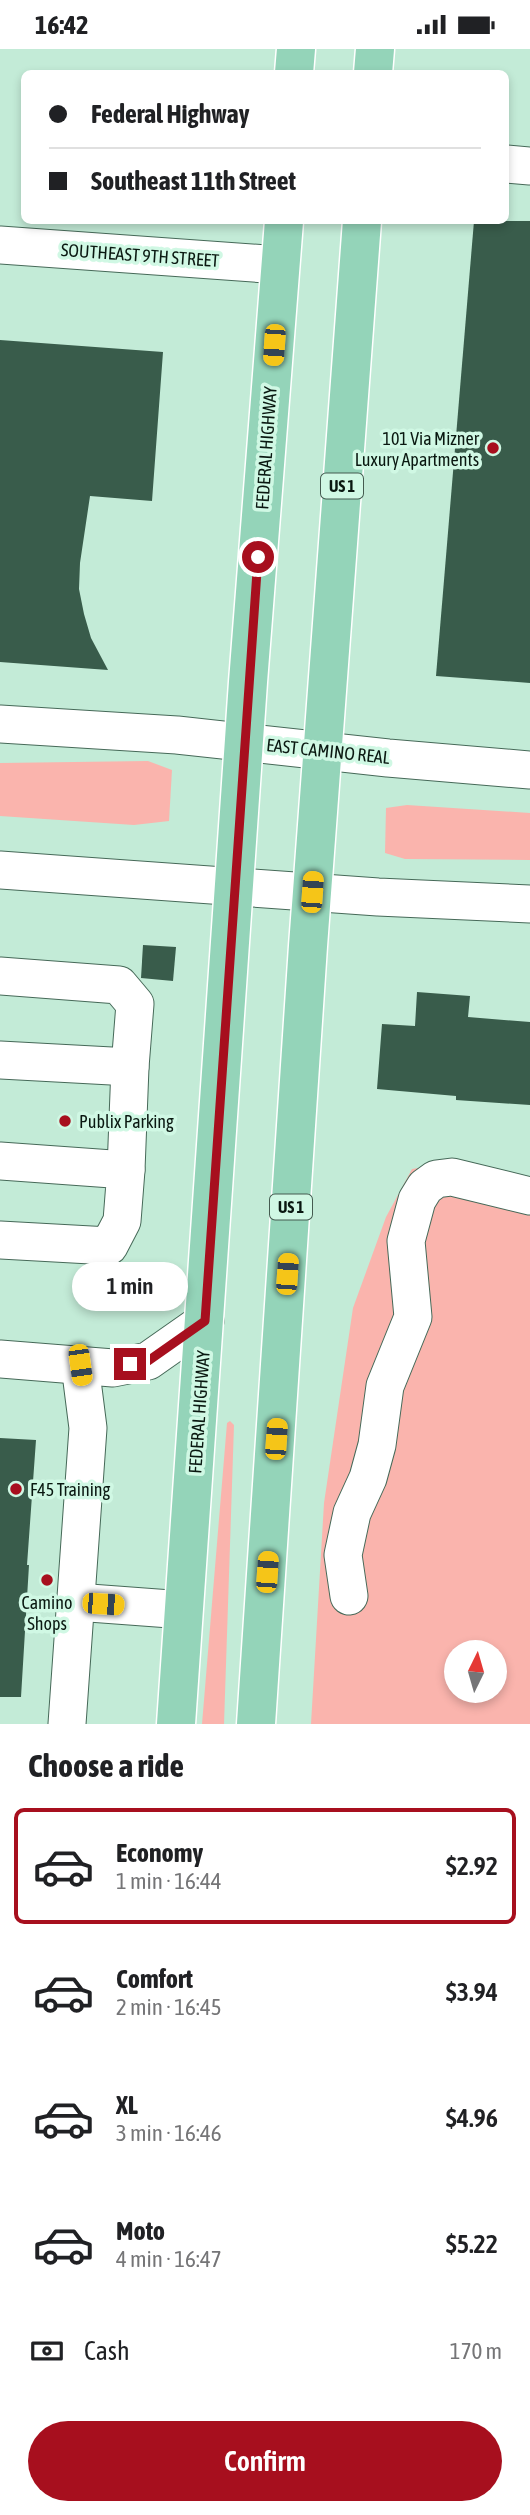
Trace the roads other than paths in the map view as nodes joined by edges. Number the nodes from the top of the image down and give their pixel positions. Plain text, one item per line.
1 (296, 49) edge
2 (375, 49) edge
3 (294, 70) edge
4 (373, 70) edge
5 (509, 164) edge
6 (530, 166) edge
7 (284, 224) edge
8 (362, 224) edge
9 (0, 245) edge
10 (280, 265) junction
11 (0, 724) edge
12 (244, 742) junction
13 (323, 751) junction
14 (530, 770) edge
15 (0, 870) edge
16 (234, 887) junction
17 (312, 892) junction
18 (530, 904) edge
19 (0, 976) edge
20 (0, 1060) edge
21 (130, 1067) junction
22 (0, 1161) edge
23 (127, 1170) junction
24 (530, 1196) edge
25 (0, 1240) edge
26 (205, 1321) junction
27 (0, 1359) edge
28 (80, 1365) junction
29 (349, 1596) dead end
30 (76, 1602) junction
31 (184, 1610) junction
32 (67, 1724) edge
33 (176, 1724) edge
34 (256, 1724) edge

1 - 3 main road
2 - 4 main road
5 - 6 street
7 - 10 main road, FEDERAL HIGHWAY
8 - 13 main road, US 1
9 - 10 street, SOUTHEAST 9TH STREET
10 - 12 main road, FEDERAL HIGHWAY
11 - 12 street, EAST CAMINO REAL
12 - 13 street, EAST CAMINO REAL
12 - 16 main road, FEDERAL HIGHWAY
13 - 14 street, EAST CAMINO REAL
13 - 17 main road, US 1
15 - 16 street
16 - 17 street
16 - 26 main road, FEDERAL HIGHWAY
17 - 18 street
17 - 34 main road, US 1
19 - 21 street
20 - 21 street
21 - 23 street
22 - 23 street
23 - 25 street
24 - 29 street
26 - 28 street
26 - 31 main road, FEDERAL HIGHWAY
27 - 28 street
28 - 30 street
30 - 31 street
30 - 32 street
31 - 33 main road, FEDERAL HIGHWAY

